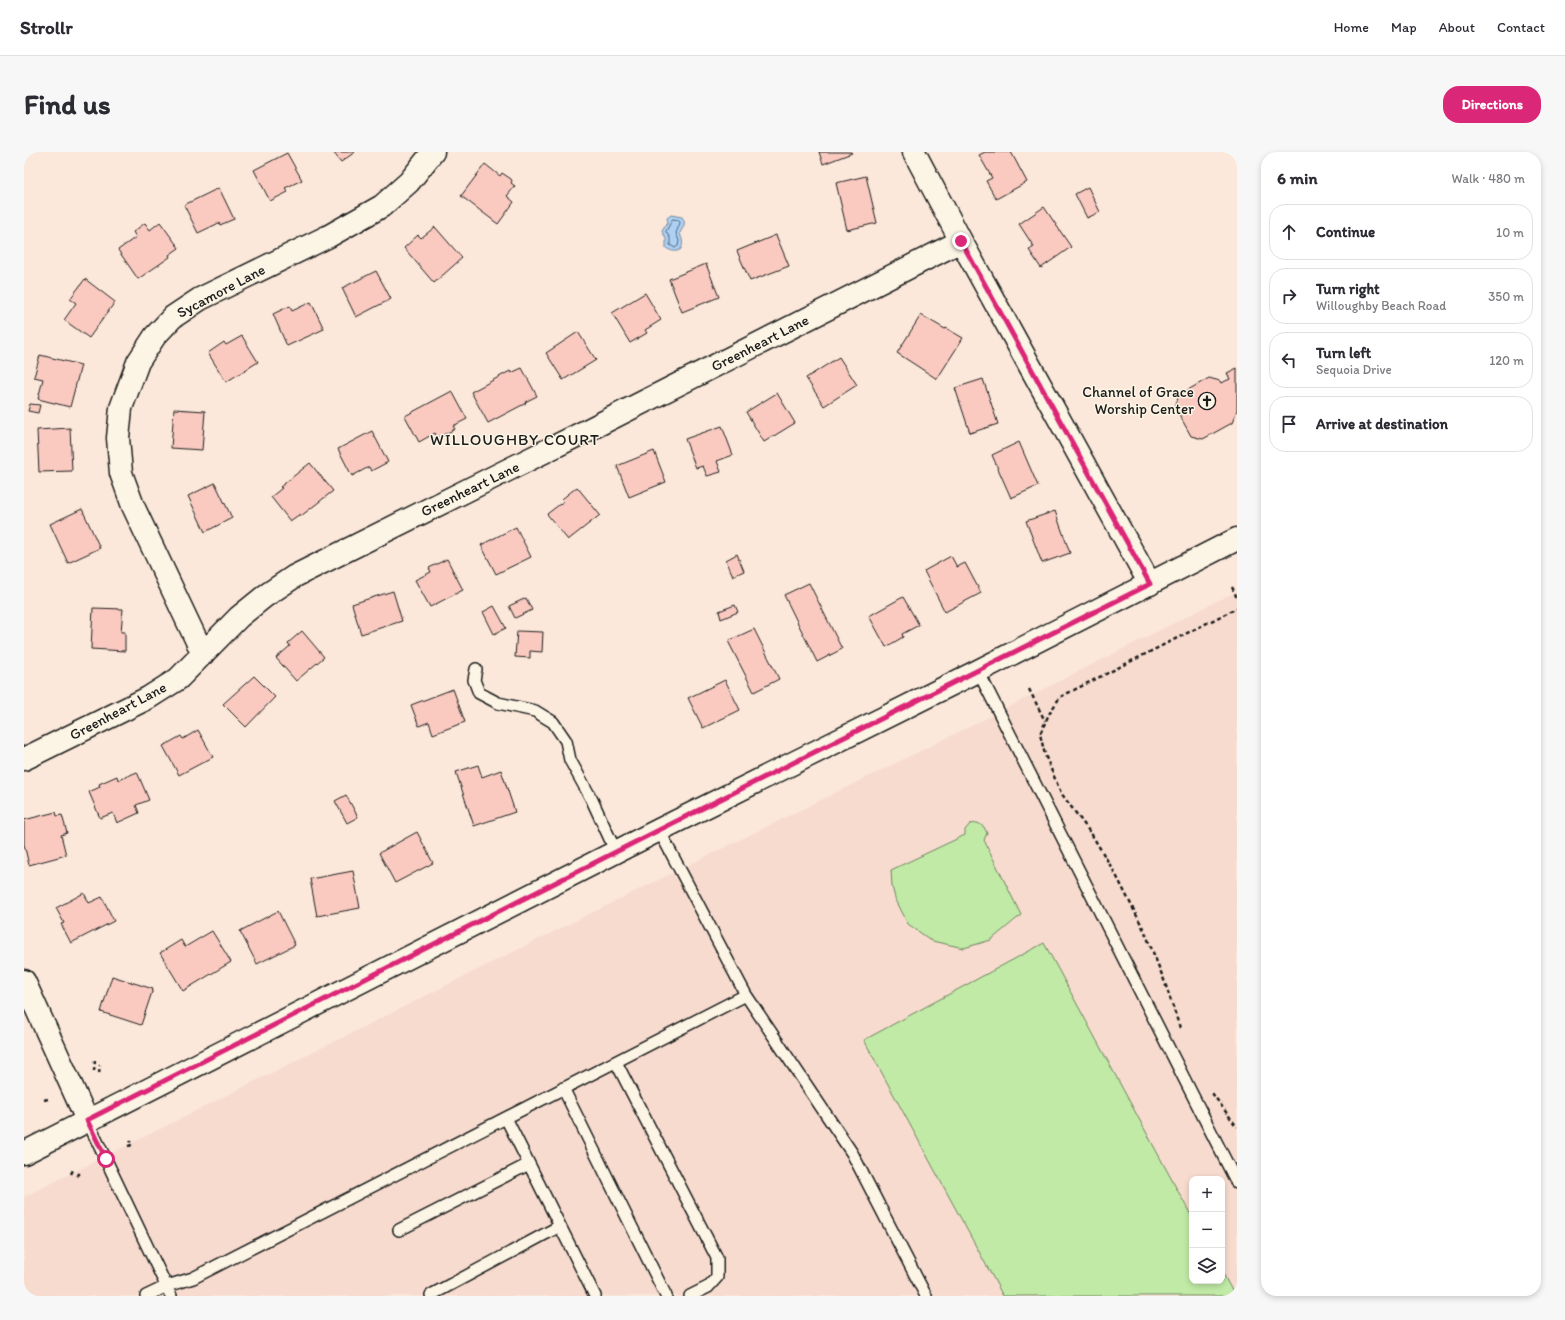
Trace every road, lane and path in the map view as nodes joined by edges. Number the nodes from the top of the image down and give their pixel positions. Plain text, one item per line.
1 (433, 152) edge
2 (914, 152) edge
3 (961, 241) junction
4 (1237, 539) edge
5 (1150, 584) junction
6 (1232, 587) dead end
7 (1237, 598) edge
8 (1237, 608) edge
9 (203, 654) junction
10 (476, 669) dead end
11 (978, 671) junction
12 (1029, 689) dead end
13 (1046, 721) junction
14 (24, 759) edge
15 (659, 830) junction
16 (616, 852) junction
17 (24, 981) edge
18 (746, 995) junction
19 (1182, 1034) dead end
20 (95, 1061) dead end
21 (616, 1062) junction
22 (100, 1065) dead end
23 (94, 1071) dead end
24 (98, 1073) dead end
25 (563, 1088) junction
26 (1211, 1091) dead end
27 (48, 1099) dead end
28 (44, 1100) dead end
29 (506, 1118) junction
30 (87, 1120) junction
31 (1237, 1127) edge
32 (130, 1141) dead end
33 (128, 1146) dead end
34 (24, 1153) edge
35 (529, 1164) junction
36 (73, 1170) dead end
37 (80, 1173) dead end
38 (71, 1174) dead end
39 (77, 1176) dead end
40 (1237, 1183) edge
41 (560, 1226) junction
42 (399, 1230) dead end
43 (169, 1291) edge
44 (431, 1295) edge
45 (146, 1296) edge
46 (595, 1296) edge
47 (666, 1296) edge
48 (690, 1296) edge
49 (926, 1296) edge

1 - 9 street, Sycamore Lane
2 - 3 street
3 - 5 street
3 - 9 street, Greenheart Lane
4 - 5 street
5 - 11 street
6 - 7 path
8 - 13 path
9 - 14 street, Greenheart Lane
10 - 16 lane
11 - 15 street
11 - 40 lane
12 - 13 path
13 - 19 path
15 - 16 street
15 - 18 lane
16 - 30 street
17 - 30 street
18 - 21 lane
18 - 49 lane
20 - 23 path
21 - 25 lane
21 - 48 lane
22 - 24 path
25 - 29 lane
25 - 47 lane
26 - 31 path
27 - 28 path
29 - 35 lane
29 - 43 lane
30 - 34 street
30 - 43 lane
32 - 33 path
35 - 41 lane
35 - 42 lane
36 - 38 path
37 - 39 path
41 - 44 lane
41 - 46 lane
43 - 45 lane

